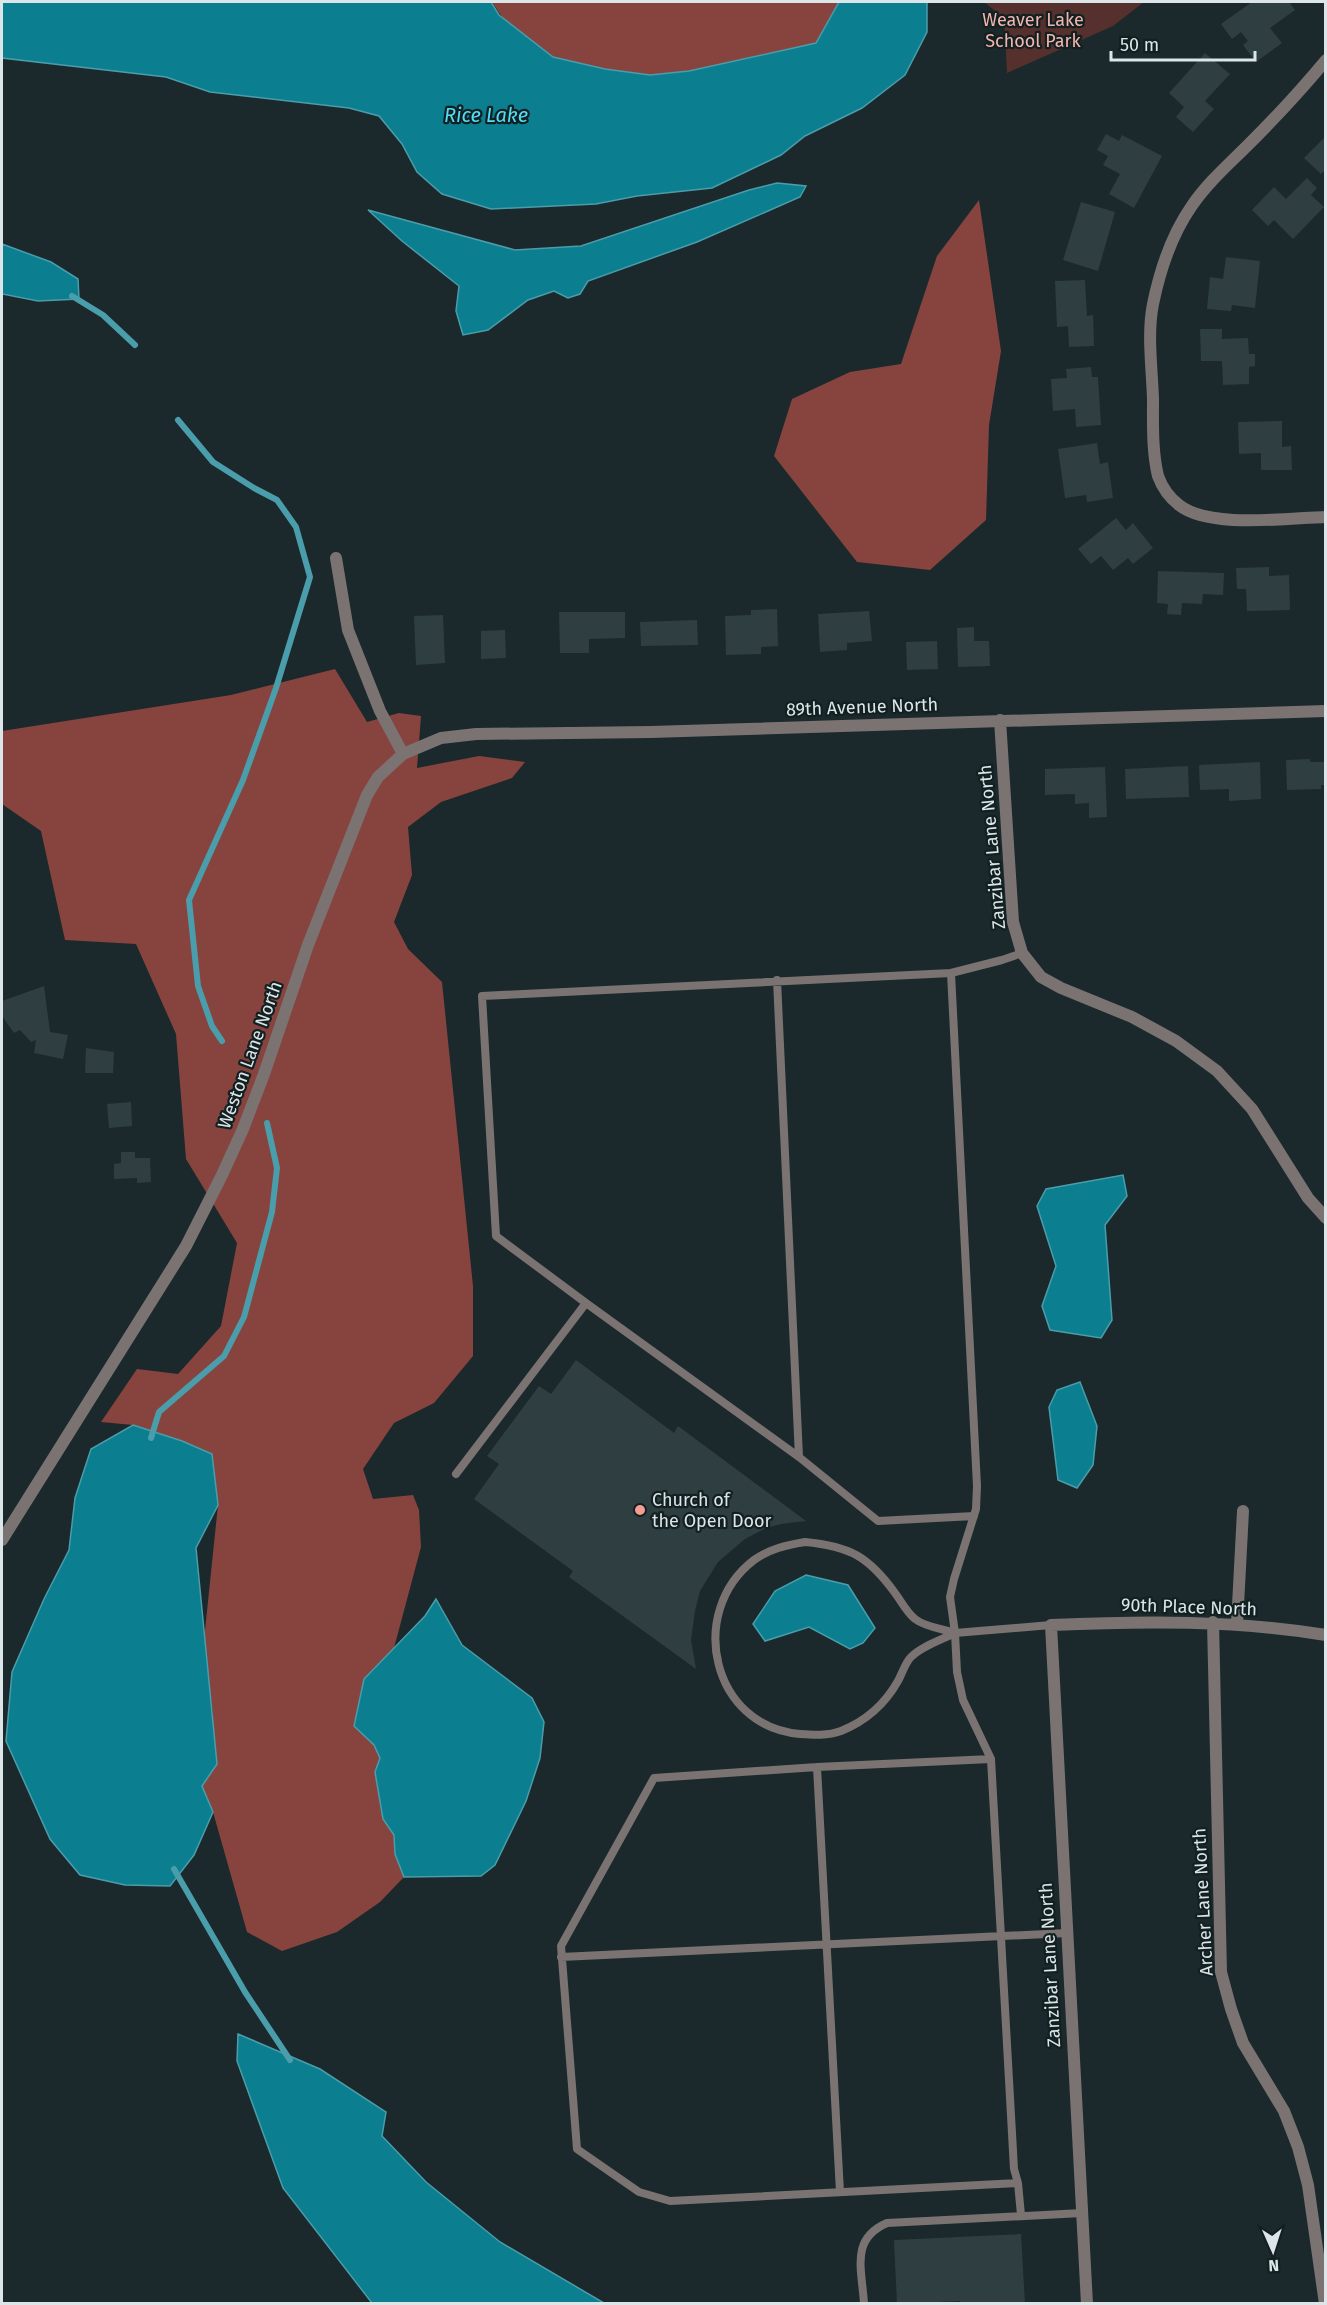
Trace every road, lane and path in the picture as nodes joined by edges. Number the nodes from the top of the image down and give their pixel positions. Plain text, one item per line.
1 (1326, 60) edge
2 (1326, 517) edge
3 (336, 558) dead end
4 (1326, 711) edge
5 (1000, 720) junction
6 (404, 754) junction
7 (1022, 953) junction
8 (951, 973) junction
9 (777, 980) junction
10 (1326, 1218) edge
11 (586, 1303) junction
12 (799, 1457) junction
13 (456, 1474) dead end
14 (1243, 1511) dead end
15 (974, 1516) junction
16 (2, 1540) edge
17 (1213, 1622) junction
18 (1051, 1624) junction
19 (1237, 1624) junction
20 (955, 1633) junction
21 (1326, 1635) edge
22 (991, 1759) junction
23 (817, 1767) junction
24 (1067, 1933) junction
25 (1001, 1936) junction
26 (827, 1945) junction
27 (561, 1957) junction
28 (1018, 2183) junction
29 (840, 2192) junction
30 (1082, 2212) junction
31 (1021, 2215) junction
32 (864, 2304) edge
33 (1087, 2304) edge
34 (1325, 2304) edge

1 - 2 street
3 - 6 street
4 - 5 street, 89th Avenue North
5 - 6 street, 89th Avenue North
5 - 7 street, Zanzibar Lane North
6 - 16 street, Weston Lane North
7 - 8 lane
7 - 10 street, Zanzibar Lane North
8 - 9 lane
8 - 15 lane
9 - 11 lane
9 - 12 lane
11 - 12 lane
11 - 13 lane
12 - 15 lane
14 - 19 street
15 - 20 lane
17 - 18 street, 90th Place North
17 - 19 street, 90th Place North
17 - 34 street, Archer Lane North
18 - 20 lane
18 - 24 street, Zanzibar Lane North
19 - 21 street, 90th Place North
20 - 20 lane
20 - 22 lane
22 - 23 lane
22 - 25 lane
23 - 26 lane
23 - 27 lane
24 - 25 lane
24 - 30 street, Zanzibar Lane North
25 - 26 lane
25 - 28 lane
26 - 27 lane
26 - 29 lane
27 - 29 lane
28 - 29 lane
28 - 31 lane
30 - 31 lane
30 - 33 street, Zanzibar Lane North
31 - 32 lane

